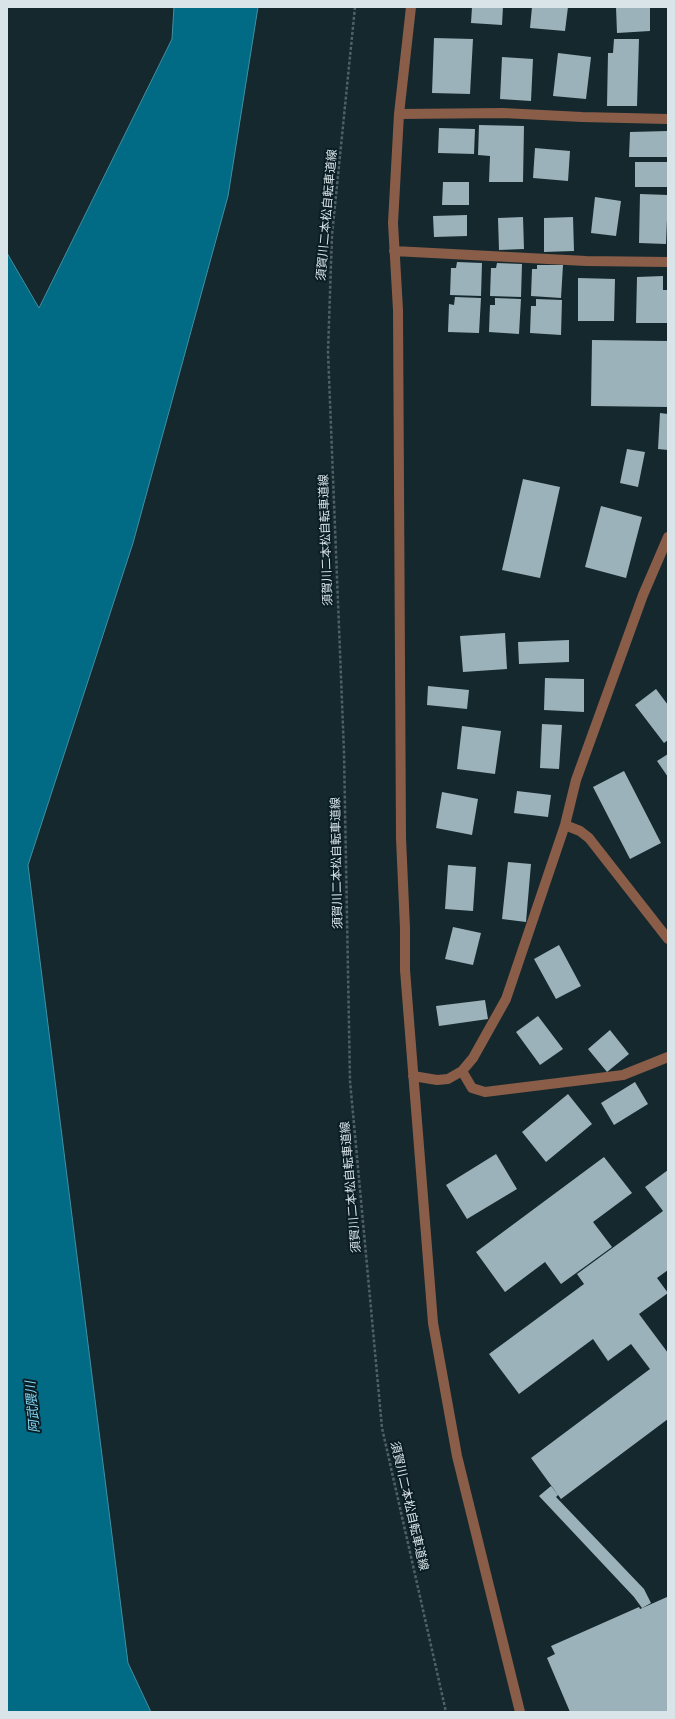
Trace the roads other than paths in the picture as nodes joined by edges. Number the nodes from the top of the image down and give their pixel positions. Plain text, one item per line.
1 (411, 7) edge
2 (399, 114) junction
3 (668, 119) edge
4 (394, 251) junction
5 (668, 262) edge
6 (668, 537) edge
7 (565, 825) junction
8 (668, 939) edge
9 (668, 1057) edge
10 (462, 1071) junction
11 (413, 1076) junction
12 (520, 1712) edge

1 - 2 street
2 - 3 street
2 - 4 street
4 - 5 street
4 - 11 street
6 - 7 street
7 - 8 street
7 - 10 street
9 - 10 street
10 - 11 street
11 - 12 street

